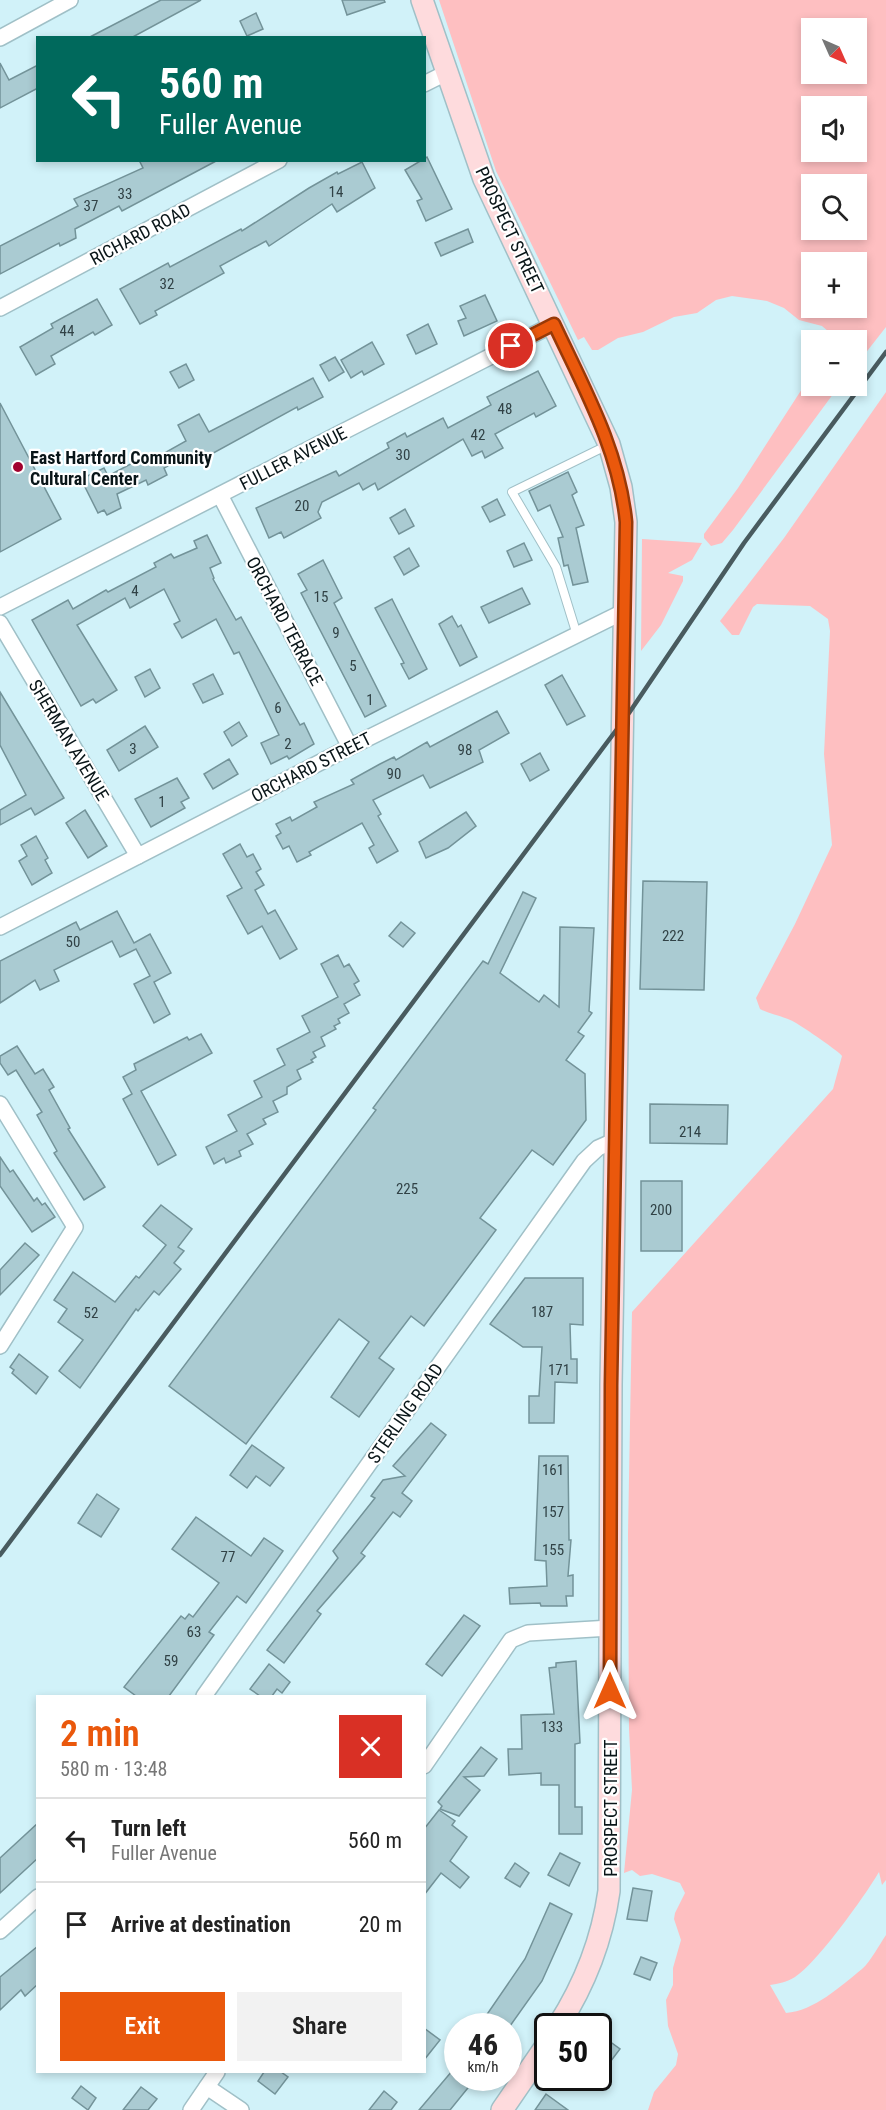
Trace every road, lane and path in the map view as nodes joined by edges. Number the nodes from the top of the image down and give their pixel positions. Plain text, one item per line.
1 (70, 0) edge
2 (422, 0) edge
3 (0, 38) edge
4 (446, 73) junction
5 (426, 83) edge
6 (275, 162) edge
7 (0, 308) edge
8 (554, 324) junction
9 (609, 444) junction
10 (220, 495) junction
11 (0, 607) edge
12 (624, 612) junction
13 (0, 623) edge
14 (577, 635) junction
15 (350, 747) junction
16 (138, 856) junction
17 (0, 927) edge
18 (0, 1104) edge
19 (616, 1140) junction
20 (0, 1346) edge
21 (610, 1628) junction
22 (205, 1695) edge
23 (426, 1763) edge
24 (36, 1899) edge
25 (0, 1931) edge
26 (566, 2013) edge
27 (534, 2063) edge
28 (216, 2073) edge
29 (207, 2087) junction
30 (191, 2110) edge
31 (241, 2110) edge
32 (502, 2110) edge

1 - 3 street
2 - 4 main road, PROSPECT STREET
4 - 5 street
4 - 8 main road, PROSPECT STREET
6 - 7 street, RICHARD ROAD
8 - 9 main road, PROSPECT STREET
8 - 10 street, FULLER AVENUE
9 - 12 main road, PROSPECT STREET
9 - 14 lane
10 - 11 street, FULLER AVENUE
10 - 15 street, ORCHARD TERRACE
12 - 14 street, ORCHARD STREET
12 - 19 main road, PROSPECT STREET
13 - 16 street, SHERMAN AVENUE
14 - 15 street, ORCHARD STREET
15 - 16 street, ORCHARD STREET
16 - 17 street, ORCHARD STREET
18 - 20 street
19 - 21 main road, PROSPECT STREET
19 - 22 street, STERLING ROAD
21 - 23 street
21 - 26 main road, PROSPECT STREET
24 - 25 street
27 - 32 main road
28 - 29 street
29 - 30 street
29 - 31 street

